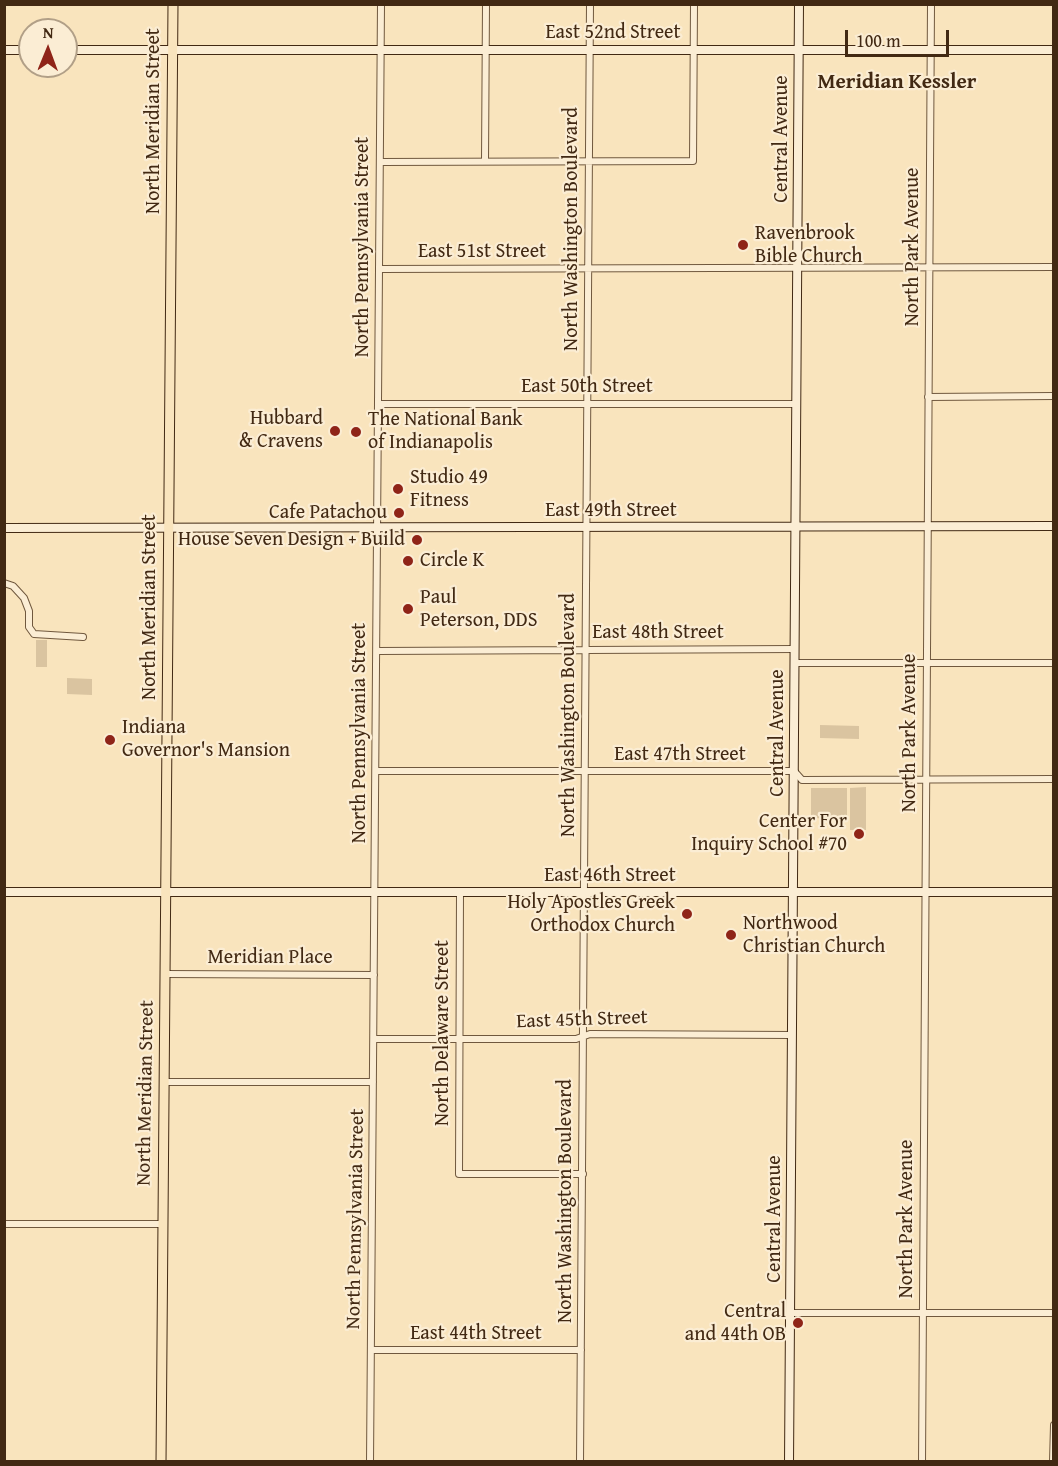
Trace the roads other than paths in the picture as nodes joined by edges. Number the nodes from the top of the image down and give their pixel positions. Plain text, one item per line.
1 (173, 4) edge
2 (381, 4) edge
3 (486, 4) edge
4 (590, 4) edge
5 (694, 4) edge
6 (799, 4) edge
7 (931, 4) edge
8 (78, 50) edge
9 (172, 50) junction
10 (381, 50) junction
11 (486, 50) junction
12 (590, 50) junction
13 (694, 50) junction
14 (798, 50) junction
15 (931, 50) junction
16 (1053, 50) edge
17 (485, 161) junction
18 (589, 161) junction
19 (380, 162) junction
20 (929, 267) junction
21 (1053, 267) edge
22 (798, 268) junction
23 (379, 269) junction
24 (588, 269) junction
25 (928, 396) junction
26 (1053, 396) edge
27 (378, 404) junction
28 (587, 404) junction
29 (796, 404) junction
30 (928, 526) junction
31 (1053, 526) edge
32 (586, 527) junction
33 (796, 527) junction
34 (4, 528) edge
35 (378, 528) junction
36 (169, 529) junction
37 (4, 583) edge
38 (83, 637) dead end
39 (586, 650) junction
40 (795, 650) junction
41 (377, 651) junction
42 (795, 663) junction
43 (927, 663) junction
44 (1053, 663) edge
45 (376, 771) junction
46 (585, 771) junction
47 (794, 771) junction
48 (1053, 778) edge
49 (926, 779) junction
50 (4, 892) edge
51 (166, 892) junction
52 (375, 892) junction
53 (460, 892) junction
54 (584, 892) junction
55 (793, 892) junction
56 (926, 892) junction
57 (1053, 892) edge
58 (165, 974) junction
59 (374, 975) junction
60 (792, 1035) junction
61 (582, 1037) junction
62 (374, 1039) junction
63 (460, 1039) junction
64 (164, 1082) junction
65 (373, 1082) junction
66 (583, 1174) junction
67 (4, 1224) edge
68 (163, 1224) junction
69 (791, 1313) junction
70 (923, 1313) junction
71 (1053, 1313) edge
72 (371, 1350) junction
73 (581, 1350) junction
74 (1053, 1425) edge
75 (161, 1461) edge
76 (370, 1461) edge
77 (580, 1461) edge
78 (789, 1461) edge
79 (921, 1461) edge
80 (1053, 1461) edge

1 - 9 main road, North Meridian Street
2 - 10 street, North Pennsylvania Street
3 - 11 street
4 - 12 street, North Washington Boulevard
5 - 13 street
6 - 14 main road, Central Avenue
7 - 15 street, North Park Avenue
8 - 9 main road, East 52nd Street
9 - 10 main road, East 52nd Street
9 - 36 main road, North Meridian Street
10 - 11 main road, East 52nd Street
10 - 19 street, North Pennsylvania Street
11 - 12 main road, East 52nd Street
11 - 17 street
12 - 13 main road, East 52nd Street
12 - 18 street, North Washington Boulevard
13 - 14 main road, East 52nd Street
13 - 18 street
14 - 15 main road, East 52nd Street
14 - 22 main road, Central Avenue
15 - 16 main road, East 52nd Street
15 - 20 street, North Park Avenue
17 - 18 street
17 - 19 street
18 - 24 street, North Washington Boulevard
19 - 23 street, North Pennsylvania Street
20 - 21 street, East 51st Street
20 - 22 street, East 51st Street
20 - 25 street, North Park Avenue
22 - 24 street, East 51st Street
22 - 29 main road, Central Avenue
23 - 24 street, East 51st Street
23 - 27 street, North Pennsylvania Street
24 - 28 street, North Washington Boulevard
25 - 26 street
25 - 30 street, North Park Avenue
27 - 28 street, East 50th Street
27 - 35 street, North Pennsylvania Street
28 - 29 street, East 50th Street
28 - 32 street, North Washington Boulevard
29 - 33 main road, Central Avenue
30 - 31 main road, East 49th Street
30 - 33 main road, East 49th Street
30 - 43 street, North Park Avenue
32 - 33 main road, East 49th Street
32 - 35 main road, East 49th Street
32 - 39 street, North Washington Boulevard
33 - 40 main road, Central Avenue
34 - 36 main road, East 49th Street
35 - 36 main road, East 49th Street
35 - 41 street, North Pennsylvania Street
36 - 51 main road, North Meridian Street
37 - 38 street
39 - 40 street, East 48th Street
39 - 41 street, East 48th Street
39 - 46 street, North Washington Boulevard
40 - 42 main road, Central Avenue
41 - 45 street, North Pennsylvania Street
42 - 43 street
42 - 47 main road, Central Avenue
43 - 44 street
43 - 49 street, North Park Avenue
45 - 46 street, East 47th Street
45 - 52 street, North Pennsylvania Street
46 - 47 street, East 47th Street
46 - 54 street, North Washington Boulevard
47 - 49 street, East 47th Street
47 - 55 main road, Central Avenue
48 - 49 street, East 47th Street
49 - 56 street, North Park Avenue
50 - 51 main road, East 46th Street
51 - 52 main road, East 46th Street
51 - 58 main road, North Meridian Street
52 - 53 main road, East 46th Street
52 - 59 street, North Pennsylvania Street
53 - 54 main road, East 46th Street
53 - 63 street, North Delaware Street
54 - 55 main road, East 46th Street
54 - 61 street, North Washington Boulevard
55 - 56 main road, East 46th Street
55 - 60 main road, Central Avenue
56 - 57 main road, East 46th Street
56 - 70 street, North Park Avenue
58 - 59 street, Meridian Place
58 - 64 main road, North Meridian Street
59 - 62 street, North Pennsylvania Street
60 - 61 street, East 45th Street
60 - 69 main road, Central Avenue
61 - 63 street, East 45th Street
61 - 66 street, North Washington Boulevard
62 - 63 street, East 45th Street
62 - 65 street, North Pennsylvania Street
63 - 66 street, North Delaware Street
64 - 65 street
64 - 68 main road, North Meridian Street
65 - 72 street, North Pennsylvania Street
66 - 73 street, North Washington Boulevard
67 - 68 street
68 - 75 main road, North Meridian Street
69 - 70 street
69 - 78 main road, Central Avenue
70 - 71 street
70 - 79 street, North Park Avenue
72 - 73 street, East 44th Street
72 - 76 street, North Pennsylvania Street
73 - 77 street, North Washington Boulevard
74 - 80 street

